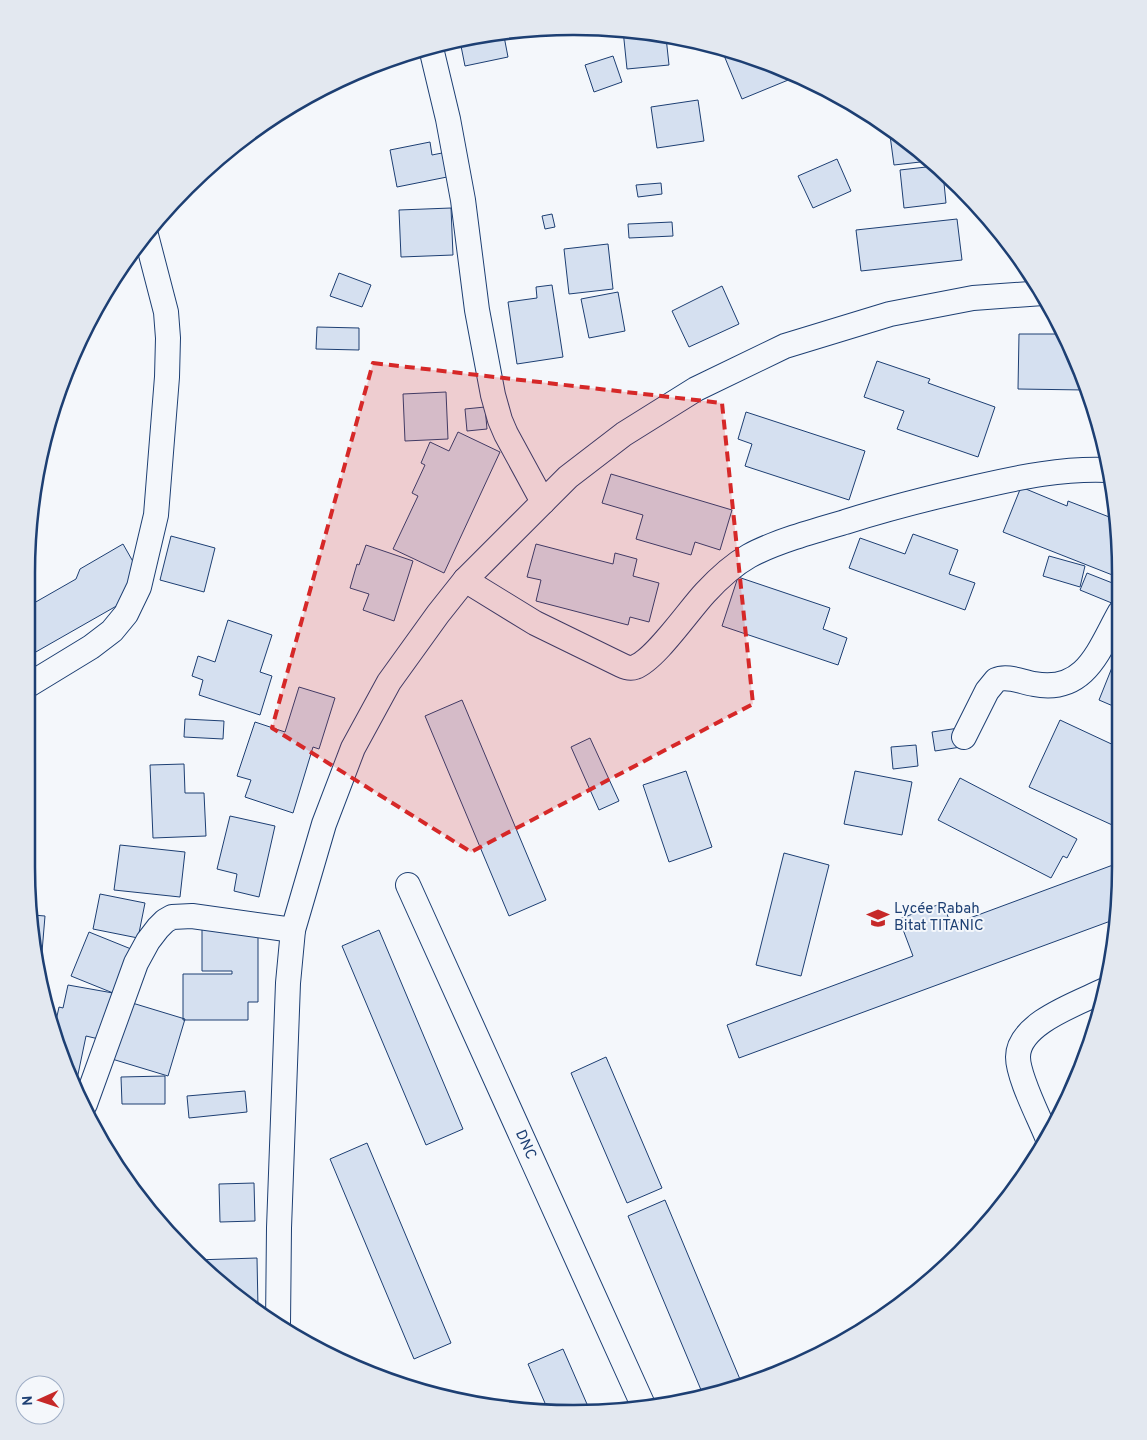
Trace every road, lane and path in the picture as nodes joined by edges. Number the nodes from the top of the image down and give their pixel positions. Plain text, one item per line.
1 (432, 54) edge
2 (148, 243) edge
3 (1033, 294) edge
4 (1102, 470) edge
5 (543, 502) junction
6 (465, 580) junction
7 (1112, 626) edge
8 (35, 681) edge
9 (964, 737) dead end
10 (408, 885) dead end
11 (293, 930) junction
12 (1097, 994) edge
13 (87, 1096) edge
14 (1044, 1129) edge
15 (278, 1317) edge
16 (641, 1400) edge

1 - 5 street
2 - 8 street
3 - 5 street
4 - 6 street
5 - 6 street
6 - 11 street
7 - 9 street
10 - 16 street, DNC
11 - 13 street
11 - 15 street
12 - 14 street

